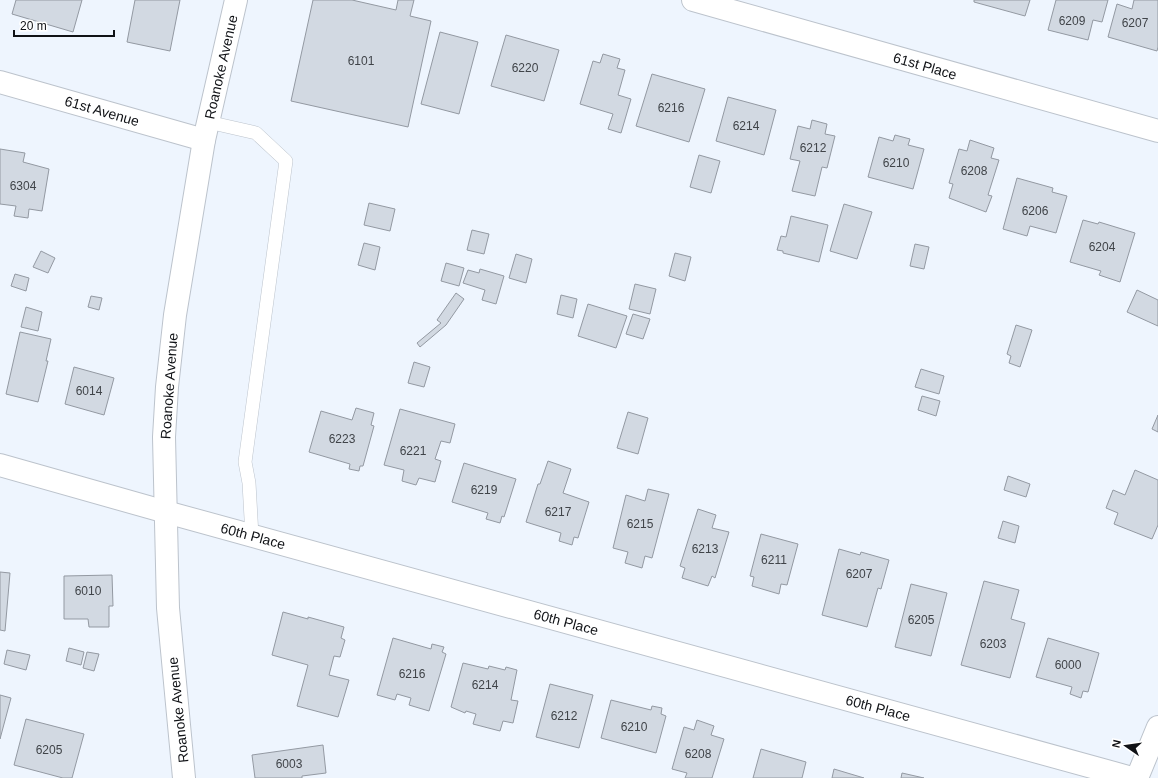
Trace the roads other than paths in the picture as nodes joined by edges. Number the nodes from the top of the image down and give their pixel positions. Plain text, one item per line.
1 (236, 0) edge
2 (693, 0) edge
3 (0, 82) edge
4 (206, 131) junction
5 (1158, 132) edge
6 (0, 465) edge
7 (166, 512) junction
8 (252, 536) junction
9 (1158, 727) edge
10 (184, 778) edge
11 (1132, 778) edge
12 (1137, 778) edge

1 - 4 street, Roanoke Avenue
2 - 5 street, 61st Place
3 - 4 street, 61st Avenue
4 - 7 street, Roanoke Avenue
4 - 8 lane
6 - 7 street, 60th Place
7 - 8 street, 60th Place
7 - 10 street, Roanoke Avenue
8 - 11 street, 60th Place
9 - 12 street

